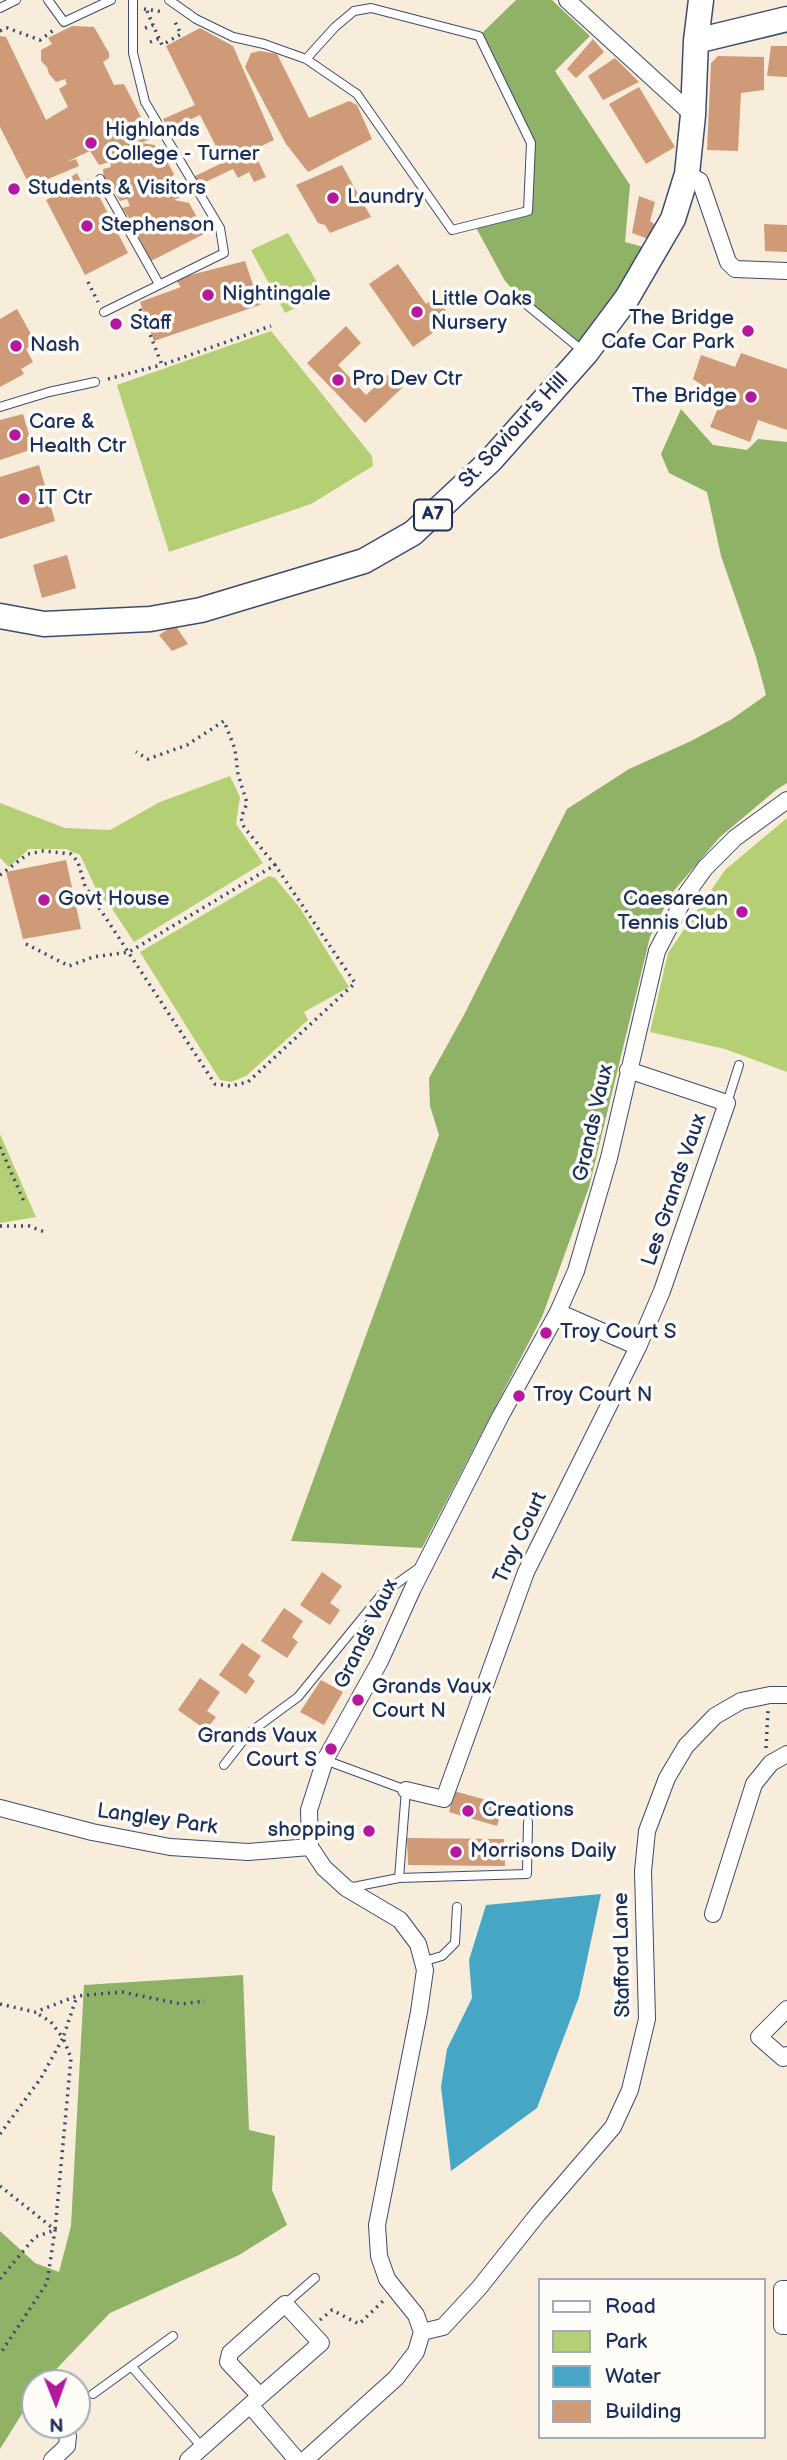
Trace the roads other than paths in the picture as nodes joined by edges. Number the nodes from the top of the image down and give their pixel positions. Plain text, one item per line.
1 (16, 0) edge
2 (48, 0) edge
3 (111, 0) edge
4 (169, 0) edge
5 (567, 0) edge
6 (701, 0) edge
7 (133, 4) edge
8 (0, 9) edge
9 (787, 19) edge
10 (696, 41) junction
11 (306, 60) junction
12 (693, 115) junction
13 (687, 173) junction
14 (100, 179) dead end
15 (787, 271) edge
16 (159, 284) junction
17 (527, 305) dead end
18 (104, 312) road end
19 (586, 353) junction
20 (95, 382) road end
21 (0, 407) edge
22 (0, 617) edge
23 (787, 800) edge
24 (739, 1065) dead end
25 (628, 1070) junction
26 (727, 1103) junction
27 (558, 1312) junction
28 (638, 1347) junction
29 (426, 1563) junction
30 (787, 1696) edge
31 (787, 1755) edge
32 (325, 1760) junction
33 (224, 1765) dead end
34 (406, 1790) junction
35 (0, 1808) edge
36 (528, 1822) dead end
37 (310, 1847) junction
38 (399, 1878) junction
39 (346, 1888) junction
40 (457, 1907) dead end
41 (713, 1914) dead end
42 (425, 1961) junction
43 (787, 2009) edge
44 (787, 2055) edge
45 (316, 2278) dead end
46 (787, 2289) edge
47 (285, 2304) junction
48 (787, 2326) edge
49 (422, 2332) junction
50 (173, 2336) dead end
51 (132, 2367) junction
52 (93, 2394) dead end
53 (255, 2401) junction
54 (68, 2439) edge
55 (202, 2447) junction
56 (52, 2460) edge
57 (188, 2460) edge
58 (297, 2460) edge
59 (305, 2460) edge

1 - 8 lane
2 - 3 lane
4 - 11 lane
5 - 12 street
6 - 10 main road, A7
7 - 16 lane
9 - 10 main road
10 - 12 main road, St. Saviour's Hill / A7
11 - 11 lane
12 - 13 main road, St. Saviour's Hill / A7
13 - 15 street
13 - 19 main road, St. Saviour's Hill / A7
14 - 16 lane
16 - 18 lane
17 - 19 lane
19 - 22 main road, St. Saviour's Hill / A7
20 - 21 lane
23 - 25 street, Grands Vaux
24 - 26 lane
25 - 26 street, Les Grands Vaux
25 - 27 street, Grands Vaux
26 - 28 street, Les Grands Vaux
27 - 28 street
27 - 29 street, Grands Vaux
28 - 34 street, Troy Court
29 - 32 street, Grands Vaux
29 - 33 lane
30 - 49 street, Stafford Lane
31 - 41 street
32 - 34 lane
32 - 37 street, Grands Vaux
34 - 38 lane
35 - 37 street, Langley Park
36 - 38 lane
37 - 39 street
38 - 39 lane
39 - 42 street
40 - 42 lane
42 - 49 street
43 - 44 street
45 - 47 lane
46 - 48 street
47 - 53 street
47 - 53 street
49 - 59 street
50 - 51 lane
51 - 52 lane
51 - 55 lane
53 - 55 street
53 - 58 street
54 - 56 street
55 - 57 street

